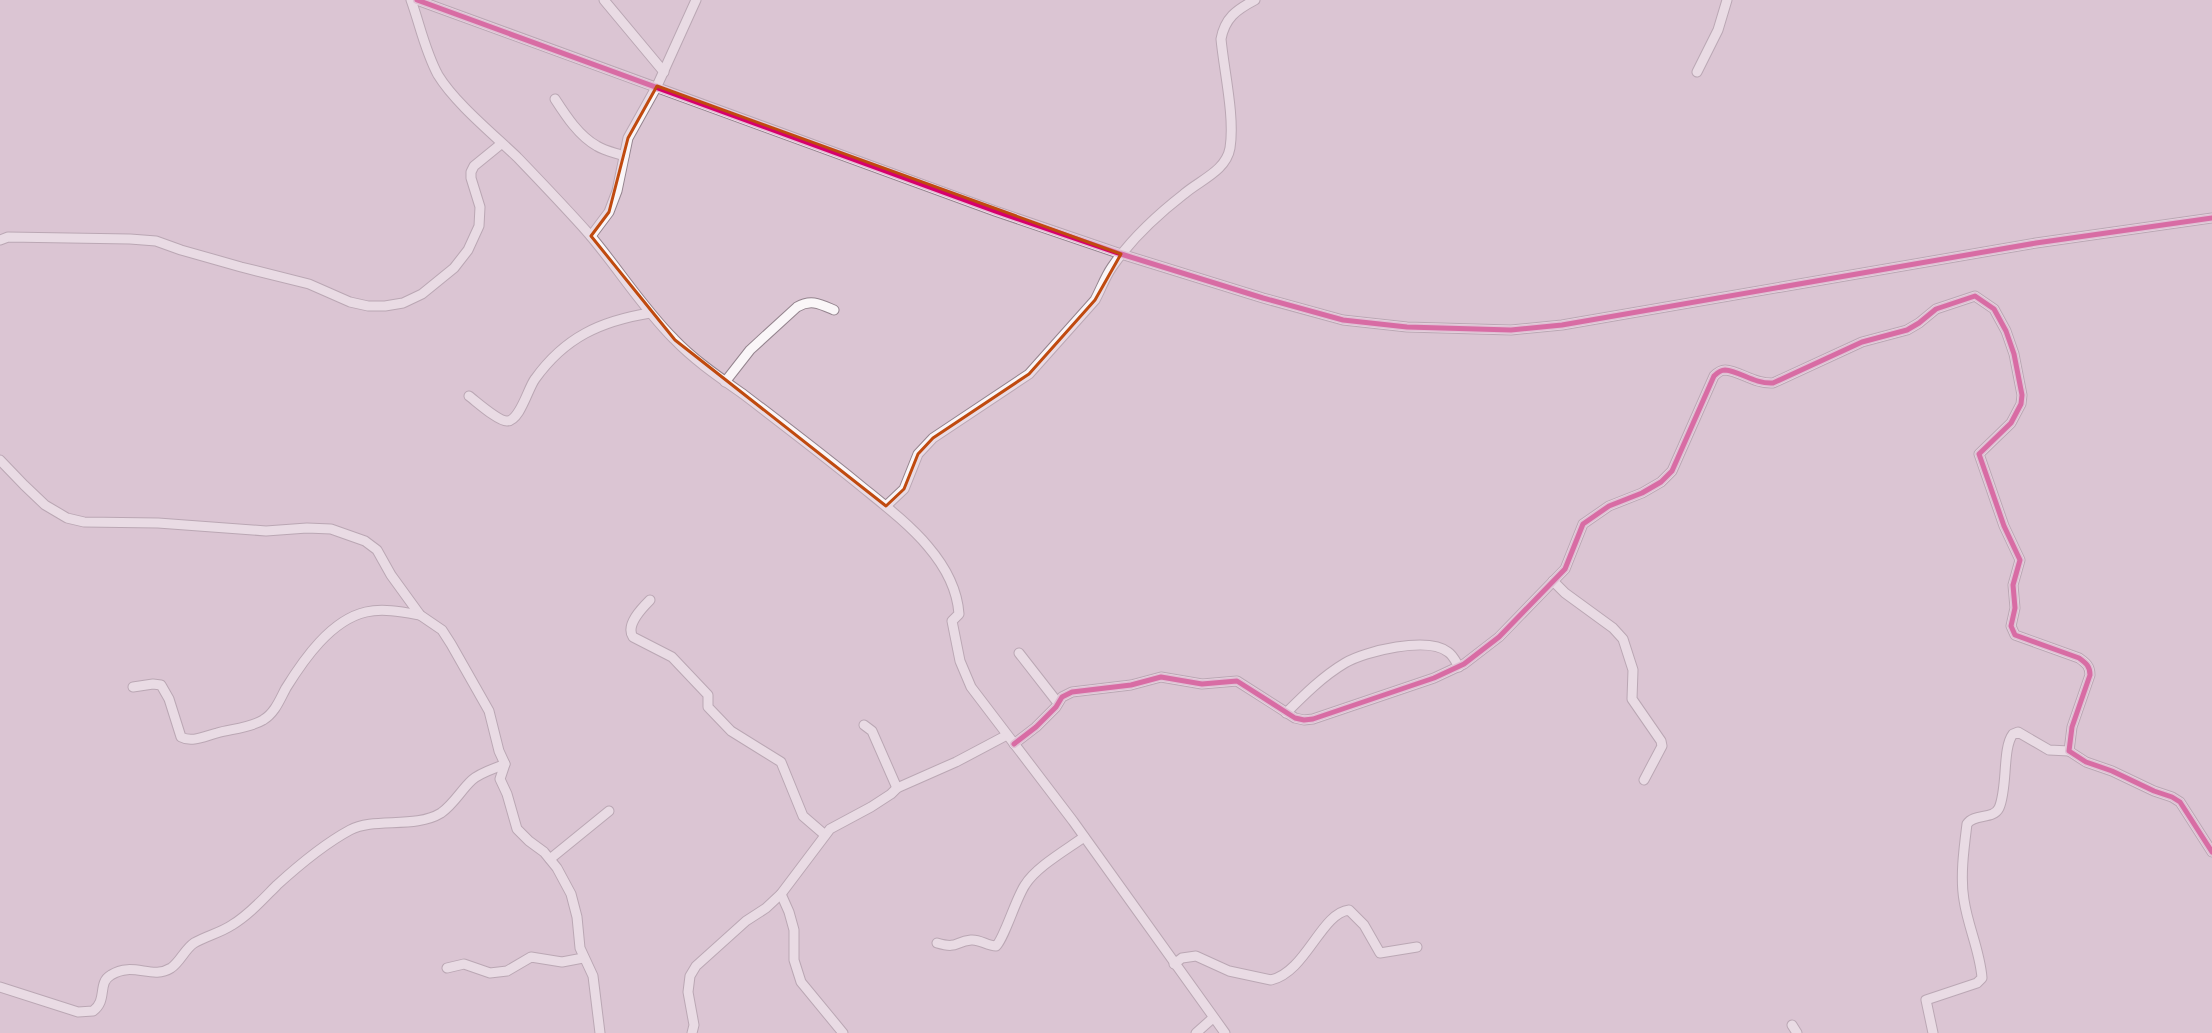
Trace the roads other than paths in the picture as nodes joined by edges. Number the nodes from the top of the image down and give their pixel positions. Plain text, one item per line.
1 (411, 0) edge
2 (417, 0) edge
3 (604, 0) edge
4 (696, 0) edge
5 (1254, 0) edge
6 (1727, 0) edge
7 (664, 72) junction
8 (1696, 72) dead end
9 (657, 86) junction
10 (554, 99) dead end
11 (501, 144) junction
12 (624, 156) junction
13 (2210, 218) edge
14 (591, 236) junction
15 (0, 240) edge
16 (1121, 254) junction
17 (834, 310) dead end
18 (650, 313) junction
19 (725, 382) junction
20 (469, 396) dead end
21 (0, 460) edge
22 (886, 506) junction
23 (1553, 582) junction
24 (650, 600) dead end
25 (420, 615) junction
26 (1019, 653) dead end
27 (1459, 667) junction
28 (133, 687) dead end
29 (1058, 703) junction
30 (1286, 713) junction
31 (864, 725) dead end
32 (1007, 735) junction
33 (1014, 744) junction
34 (2069, 751) junction
35 (505, 764) junction
36 (1644, 780) dead end
37 (897, 788) junction
38 (609, 811) dead end
39 (825, 835) junction
40 (1084, 837) junction
41 (2212, 852) edge
42 (550, 859) junction
43 (781, 894) junction
44 (937, 943) dead end
45 (1417, 947) dead end
46 (583, 958) junction
47 (1174, 964) junction
48 (447, 968) dead end
49 (0, 987) edge
50 (1213, 1018) junction
51 (1792, 1025) dead end
52 (600, 1033) edge
53 (692, 1033) edge
54 (843, 1033) edge
55 (1196, 1033) edge
56 (1225, 1033) edge
57 (1797, 1033) edge
58 (1933, 1033) edge

1 - 11 street
2 - 9 street
3 - 7 street
4 - 7 street
5 - 16 street
6 - 8 street
7 - 9 street
9 - 12 street
9 - 16 street
10 - 12 street
11 - 14 street
11 - 15 street
12 - 14 street
13 - 16 street
14 - 18 street
16 - 22 street
17 - 19 street
18 - 19 street
18 - 20 street
19 - 22 street
21 - 25 street
22 - 32 street
23 - 27 street
23 - 34 street
23 - 36 street
24 - 39 street
25 - 28 street
25 - 35 street
26 - 29 street
27 - 30 street
27 - 30 street
29 - 30 street
29 - 33 street
31 - 37 street
32 - 33 street
32 - 37 street
33 - 40 street
34 - 41 street
34 - 58 street
35 - 42 street
35 - 49 street
37 - 39 street
38 - 42 street
39 - 43 street
40 - 44 street
40 - 47 street
42 - 46 street
43 - 53 street
43 - 54 street
45 - 47 street
46 - 48 street
46 - 52 street
47 - 50 street
50 - 55 street
50 - 56 street
51 - 57 street

